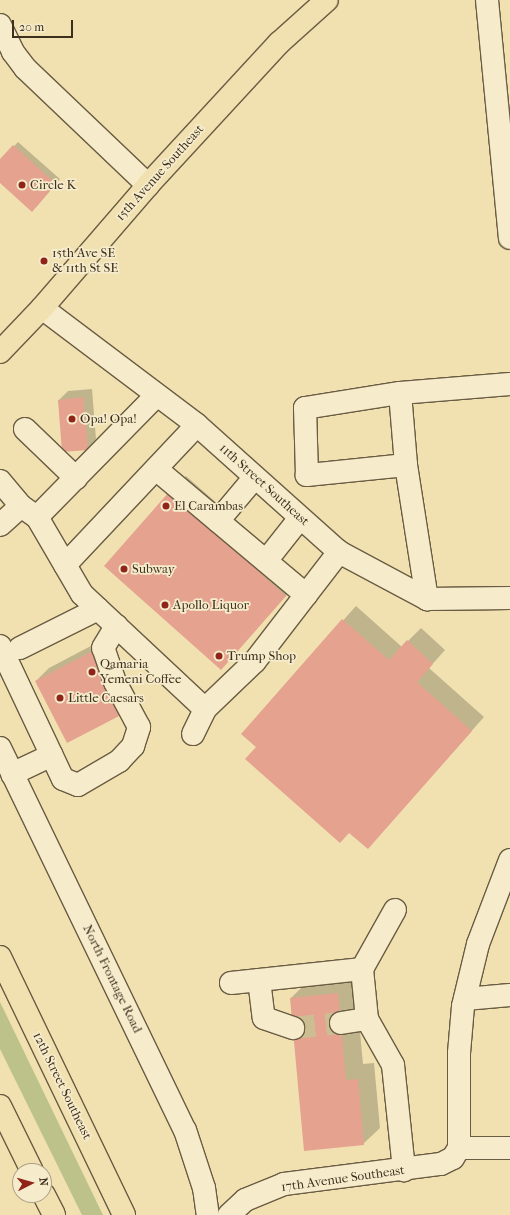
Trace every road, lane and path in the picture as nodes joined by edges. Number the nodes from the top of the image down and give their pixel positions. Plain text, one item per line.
1 (327, 0) edge
2 (487, 0) edge
3 (0, 25) edge
4 (148, 185) junction
5 (510, 238) edge
6 (42, 308) junction
7 (0, 352) edge
8 (510, 384) edge
9 (400, 393) junction
10 (157, 395) junction
11 (197, 425) junction
12 (25, 429) dead end
13 (406, 465) junction
14 (156, 469) junction
15 (255, 477) junction
16 (76, 478) junction
17 (0, 482) edge
18 (29, 511) junction
19 (300, 518) junction
20 (218, 521) junction
21 (0, 525) edge
22 (339, 552) junction
23 (266, 561) junction
24 (65, 566) junction
25 (306, 595) junction
26 (510, 598) edge
27 (427, 600) junction
28 (98, 609) junction
29 (116, 626) junction
30 (10, 647) edge
31 (206, 709) junction
32 (193, 734) dead end
33 (0, 748) edge
34 (52, 755) junction
35 (12, 774) junction
36 (510, 860) edge
37 (395, 910) dead end
38 (0, 957) edge
39 (362, 969) junction
40 (259, 980) junction
41 (231, 983) dead end
42 (510, 995) edge
43 (465, 999) junction
44 (367, 1019) junction
45 (341, 1023) tunnel mouth
46 (293, 1028) tunnel mouth
47 (0, 1106) edge
48 (459, 1148) junction
49 (510, 1148) edge
50 (28, 1163) edge
51 (404, 1170) junction
52 (48, 1203) edge
53 (54, 1215) edge
54 (124, 1215) edge
55 (208, 1215) edge
56 (228, 1215) edge

1 - 4 main road, 15th Avenue Southeast
2 - 5 street
3 - 4 street
4 - 6 main road, 15th Avenue Southeast
6 - 7 main road, 15th Avenue Southeast
6 - 10 street, 11th Street Southeast
8 - 9 street
9 - 13 street
9 - 13 street
10 - 11 street, 11th Street Southeast
10 - 16 street
11 - 14 street
11 - 15 street, 11th Street Southeast
12 - 16 street
13 - 27 street
14 - 20 street
14 - 24 street
15 - 19 street, 11th Street Southeast
15 - 20 street
16 - 18 street
17 - 18 street
18 - 21 street
18 - 24 street
19 - 22 street, 11th Street Southeast
19 - 23 street
20 - 23 street
22 - 25 street
22 - 27 street, 11th Street Southeast
23 - 25 street
24 - 28 street
25 - 31 street
26 - 27 street, 11th Street Southeast
28 - 29 street
28 - 30 street
29 - 31 street
29 - 34 street
30 - 34 street
31 - 32 street
33 - 35 street, North Frontage Road
34 - 35 street
35 - 55 street, North Frontage Road
36 - 43 street
37 - 39 street
38 - 54 main road, 12th Street Southeast
39 - 40 street
39 - 44 street
40 - 41 street
40 - 46 street
42 - 43 street
43 - 48 street
44 - 45 street
44 - 51 street
47 - 50 main road
48 - 49 street
48 - 51 street, 17th Avenue Southeast
51 - 56 street, 17th Avenue Southeast
52 - 53 main road

